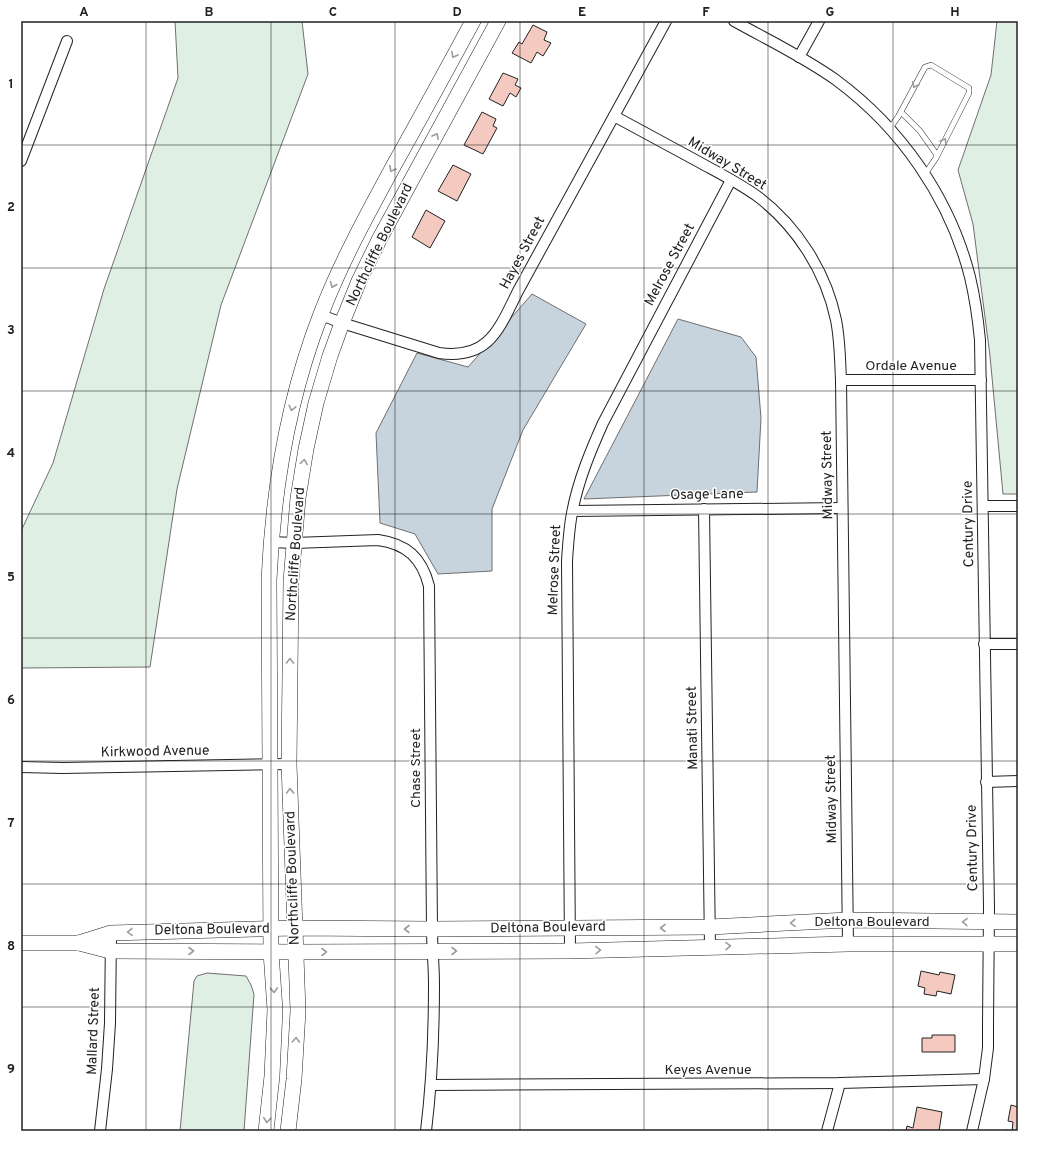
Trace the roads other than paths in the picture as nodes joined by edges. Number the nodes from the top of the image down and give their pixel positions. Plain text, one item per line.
1 (473, 21) edge
2 (498, 21) edge
3 (666, 21) edge
4 (734, 21) edge
5 (819, 21) edge
6 (67, 41) dead end
7 (799, 57) junction
8 (901, 112) junction
9 (614, 116) junction
10 (890, 128) junction
11 (937, 155) junction
12 (21, 161) edge
13 (925, 174) junction
14 (731, 180) junction
15 (321, 315) junction
16 (342, 323) junction
17 (841, 380) junction
18 (981, 380) junction
19 (982, 506) junction
20 (1018, 506) edge
21 (842, 508) junction
22 (704, 509) junction
23 (573, 511) junction
24 (271, 542) junction
25 (294, 544) junction
26 (984, 644) junction
27 (1018, 644) edge
28 (271, 764) junction
29 (289, 764) junction
30 (21, 768) edge
31 (986, 782) junction
32 (1018, 782) edge
33 (848, 920) junction
34 (989, 922) junction
35 (1018, 922) edge
36 (710, 927) junction
37 (295, 928) junction
38 (569, 928) junction
39 (271, 929) junction
40 (432, 929) junction
41 (111, 933) junction
42 (21, 943) edge
43 (80, 943) junction
44 (848, 944) junction
45 (988, 944) junction
46 (1018, 944) edge
47 (710, 947) junction
48 (110, 951) junction
49 (432, 951) junction
50 (570, 951) junction
51 (271, 952) junction
52 (295, 952) junction
53 (984, 1079) junction
54 (840, 1083) junction
55 (431, 1085) junction
56 (100, 1131) edge
57 (266, 1131) edge
58 (288, 1131) edge
59 (426, 1131) edge
60 (827, 1131) edge
61 (972, 1131) edge

1 -> 15 main road, Northcliffe Boulevard
16 -> 2 main road, Northcliffe Boulevard
3 - 9 street, Hayes Street
4 - 7 street, Century Drive
5 - 7 street
6 - 12 street
7 - 10 street, Century Drive
8 - 10 lane
8 - 11 lane
11 -> 8 lane
9 - 14 street, Midway Street
9 - 16 street, Hayes Street
10 - 13 street, Century Drive
11 - 13 lane
13 - 18 street, Century Drive
14 - 17 street, Midway Street
14 - 23 street, Melrose Street
15 - 16 street, Hayes Street
15 -> 24 main road, Northcliffe Boulevard
25 -> 16 main road, Northcliffe Boulevard
17 - 18 street, Ordale Avenue
17 - 21 street, Midway Street
18 - 19 street, Century Drive
19 - 20 street
19 - 26 street, Century Drive
21 - 22 street, Osage Lane
21 - 33 street, Midway Street
22 - 23 street, Osage Lane
22 - 36 street, Manati Street
23 - 38 street, Melrose Street
24 - 25 street, Chase Street
24 - 28 main road, Northcliffe Boulevard
29 -> 25 main road, Northcliffe Boulevard
25 - 40 street, Chase Street
26 - 27 street
26 - 31 street, Century Drive
28 - 29 street, Kirkwood Avenue
28 - 30 street, Kirkwood Avenue
28 - 39 main road, Northcliffe Boulevard
37 -> 29 main road, Northcliffe Boulevard
31 - 32 street
31 - 34 street, Century Drive
34 -> 33 main road, Deltona Boulevard
33 -> 36 main road, Deltona Boulevard
33 - 44 street, Midway Street
34 - 35 main road, Deltona Boulevard
34 - 45 street, Century Drive
36 -> 38 main road, Deltona Boulevard
36 - 47 street, Manati Street
37 - 39 main road, Deltona Boulevard
40 -> 37 main road, Deltona Boulevard
37 - 52 main road, Northcliffe Boulevard
38 - 40 main road, Deltona Boulevard
38 - 50 street, Melrose Street
39 -> 41 main road, Deltona Boulevard
39 - 51 main road, Northcliffe Boulevard
40 - 49 street, Chase Street
41 - 43 main road, Deltona Boulevard
41 - 48 street, Mallard Street
42 - 43 main road, Deltona Boulevard
43 - 48 main road, Deltona Boulevard
44 - 45 main road, Deltona Boulevard
47 -> 44 main road, Deltona Boulevard
45 - 46 main road, Deltona Boulevard
45 - 53 street, Century Drive
50 -> 47 main road, Deltona Boulevard
48 -> 51 main road, Deltona Boulevard
48 - 56 street, Mallard Street
49 -> 50 main road, Deltona Boulevard
52 -> 49 main road, Deltona Boulevard
49 - 55 street, Chase Street
51 - 52 main road, Deltona Boulevard
51 -> 57 main road, Northcliffe Boulevard
58 -> 52 main road, Northcliffe Boulevard
53 - 54 street, Keyes Avenue
53 - 61 street, Century Drive
54 - 55 street, Keyes Avenue
54 - 60 street
55 - 59 street, Chase Street

